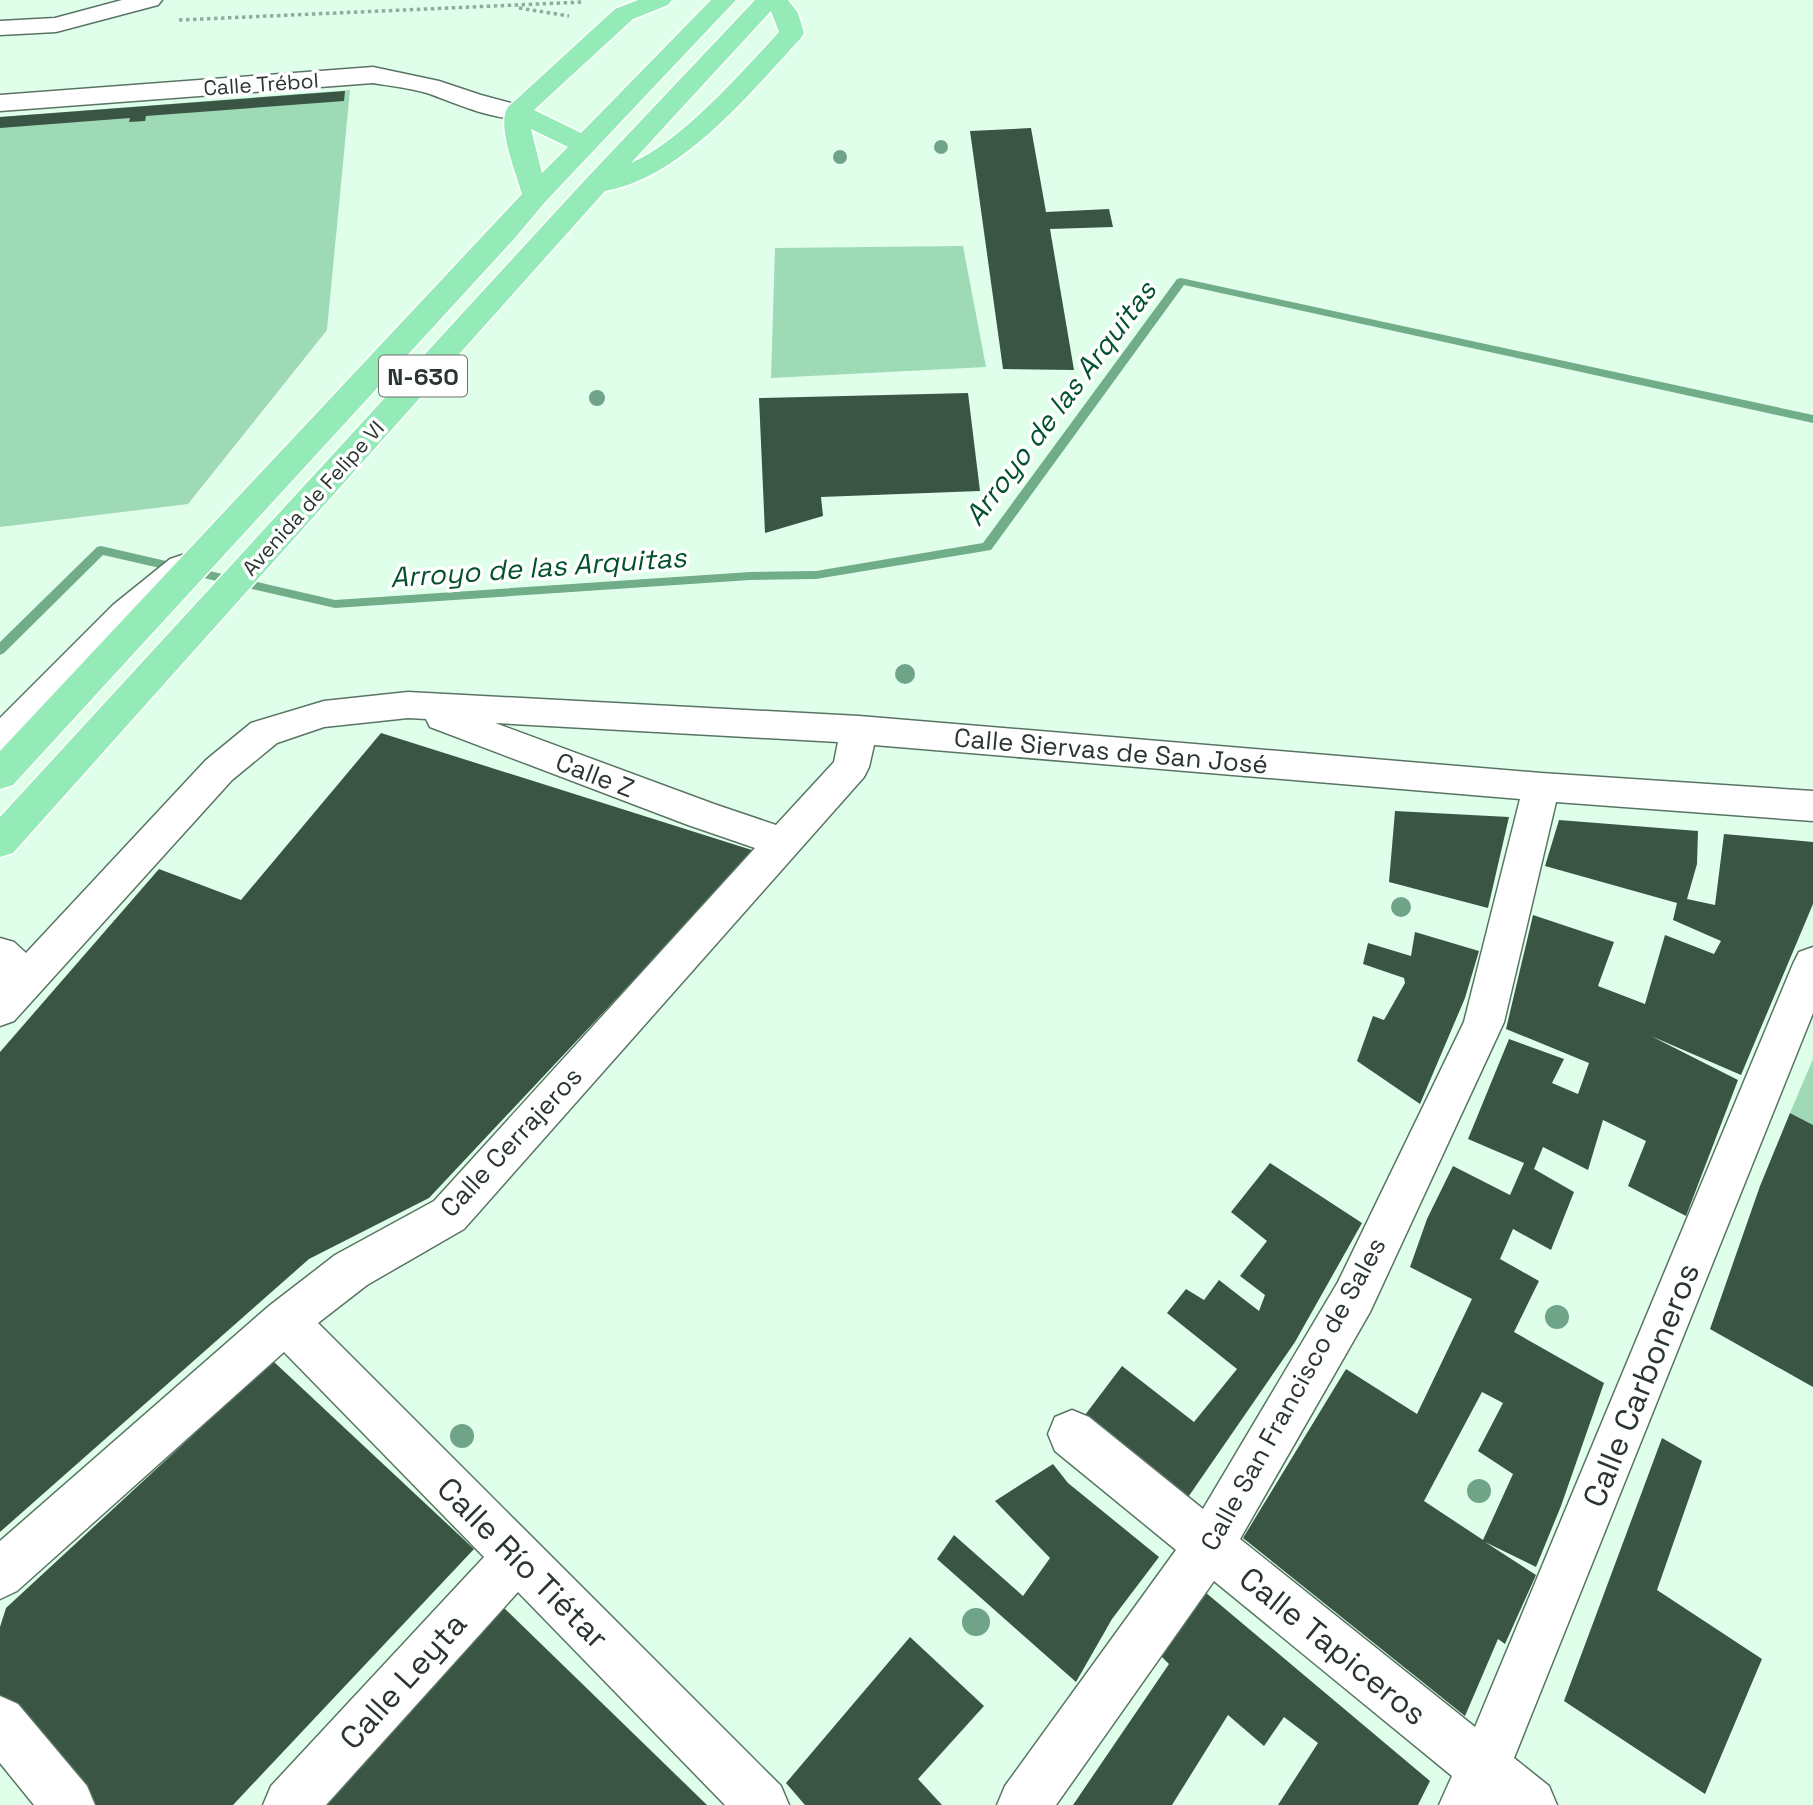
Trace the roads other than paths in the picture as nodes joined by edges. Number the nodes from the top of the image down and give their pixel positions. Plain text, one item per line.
1 (150, 0) edge
2 (660, 0) edge
3 (724, 0) edge
4 (768, 0) edge
5 (775, 0) edge
6 (0, 28) edge
7 (0, 103) edge
8 (517, 112) junction
9 (585, 145) junction
10 (593, 188) junction
11 (536, 195) junction
12 (230, 528) junction
13 (408, 705) junction
14 (859, 730) junction
15 (0, 740) edge
16 (0, 775) edge
17 (1541, 787) junction
18 (1813, 806) edge
19 (0, 842) edge
20 (783, 842) junction
21 (1813, 964) edge
22 (13, 966) edge
23 (0, 1009) edge
24 (285, 1321) junction
25 (1072, 1434) dead end
26 (1209, 1546) junction
27 (517, 1557) junction
28 (0, 1574) edge
29 (0, 1722) edge
30 (1475, 1787) edge
31 (68, 1805) edge
32 (290, 1805) edge
33 (762, 1805) edge
34 (1024, 1805) edge
35 (1530, 1805) edge

1 - 6 street
2 - 8 highway
3 - 9 highway, Avenida de Felipe VI / N-630
4 - 10 highway, Avenida de Felipe VI / N-630
5 - 10 highway
7 - 8 street, Calle Trébol
8 - 9 highway
8 - 11 highway
9 - 11 highway, Avenida de Felipe VI / N-630
10 - 11 highway
10 - 19 highway, Avenida de Felipe VI / N-630
11 - 12 highway, Avenida de Felipe VI / N-630
12 - 15 street
12 - 16 highway, Avenida de Felipe VI / N-630
13 - 14 street, Calle Siervas de San José
13 - 20 street, Calle Z
13 - 22 street
14 - 17 street, Calle Siervas de San José
14 - 20 street, Calle Cerrajeros
17 - 18 street, Calle Siervas de San José
17 - 26 street, Calle San Francisco de Sales
20 - 24 street, Calle Cerrajeros
21 - 30 street, Calle Carboneros
22 - 23 street
24 - 27 street, Calle Río Tiétar
24 - 28 street, Calle Cerrajeros
25 - 26 street, Calle Tapiceros
26 - 30 street, Calle Tapiceros
26 - 34 street, Calle San Francisco de Sales
27 - 32 street, Calle Leyta
27 - 33 street, Calle Río Tiétar
29 - 31 street
30 - 35 street, Calle Tapiceros

